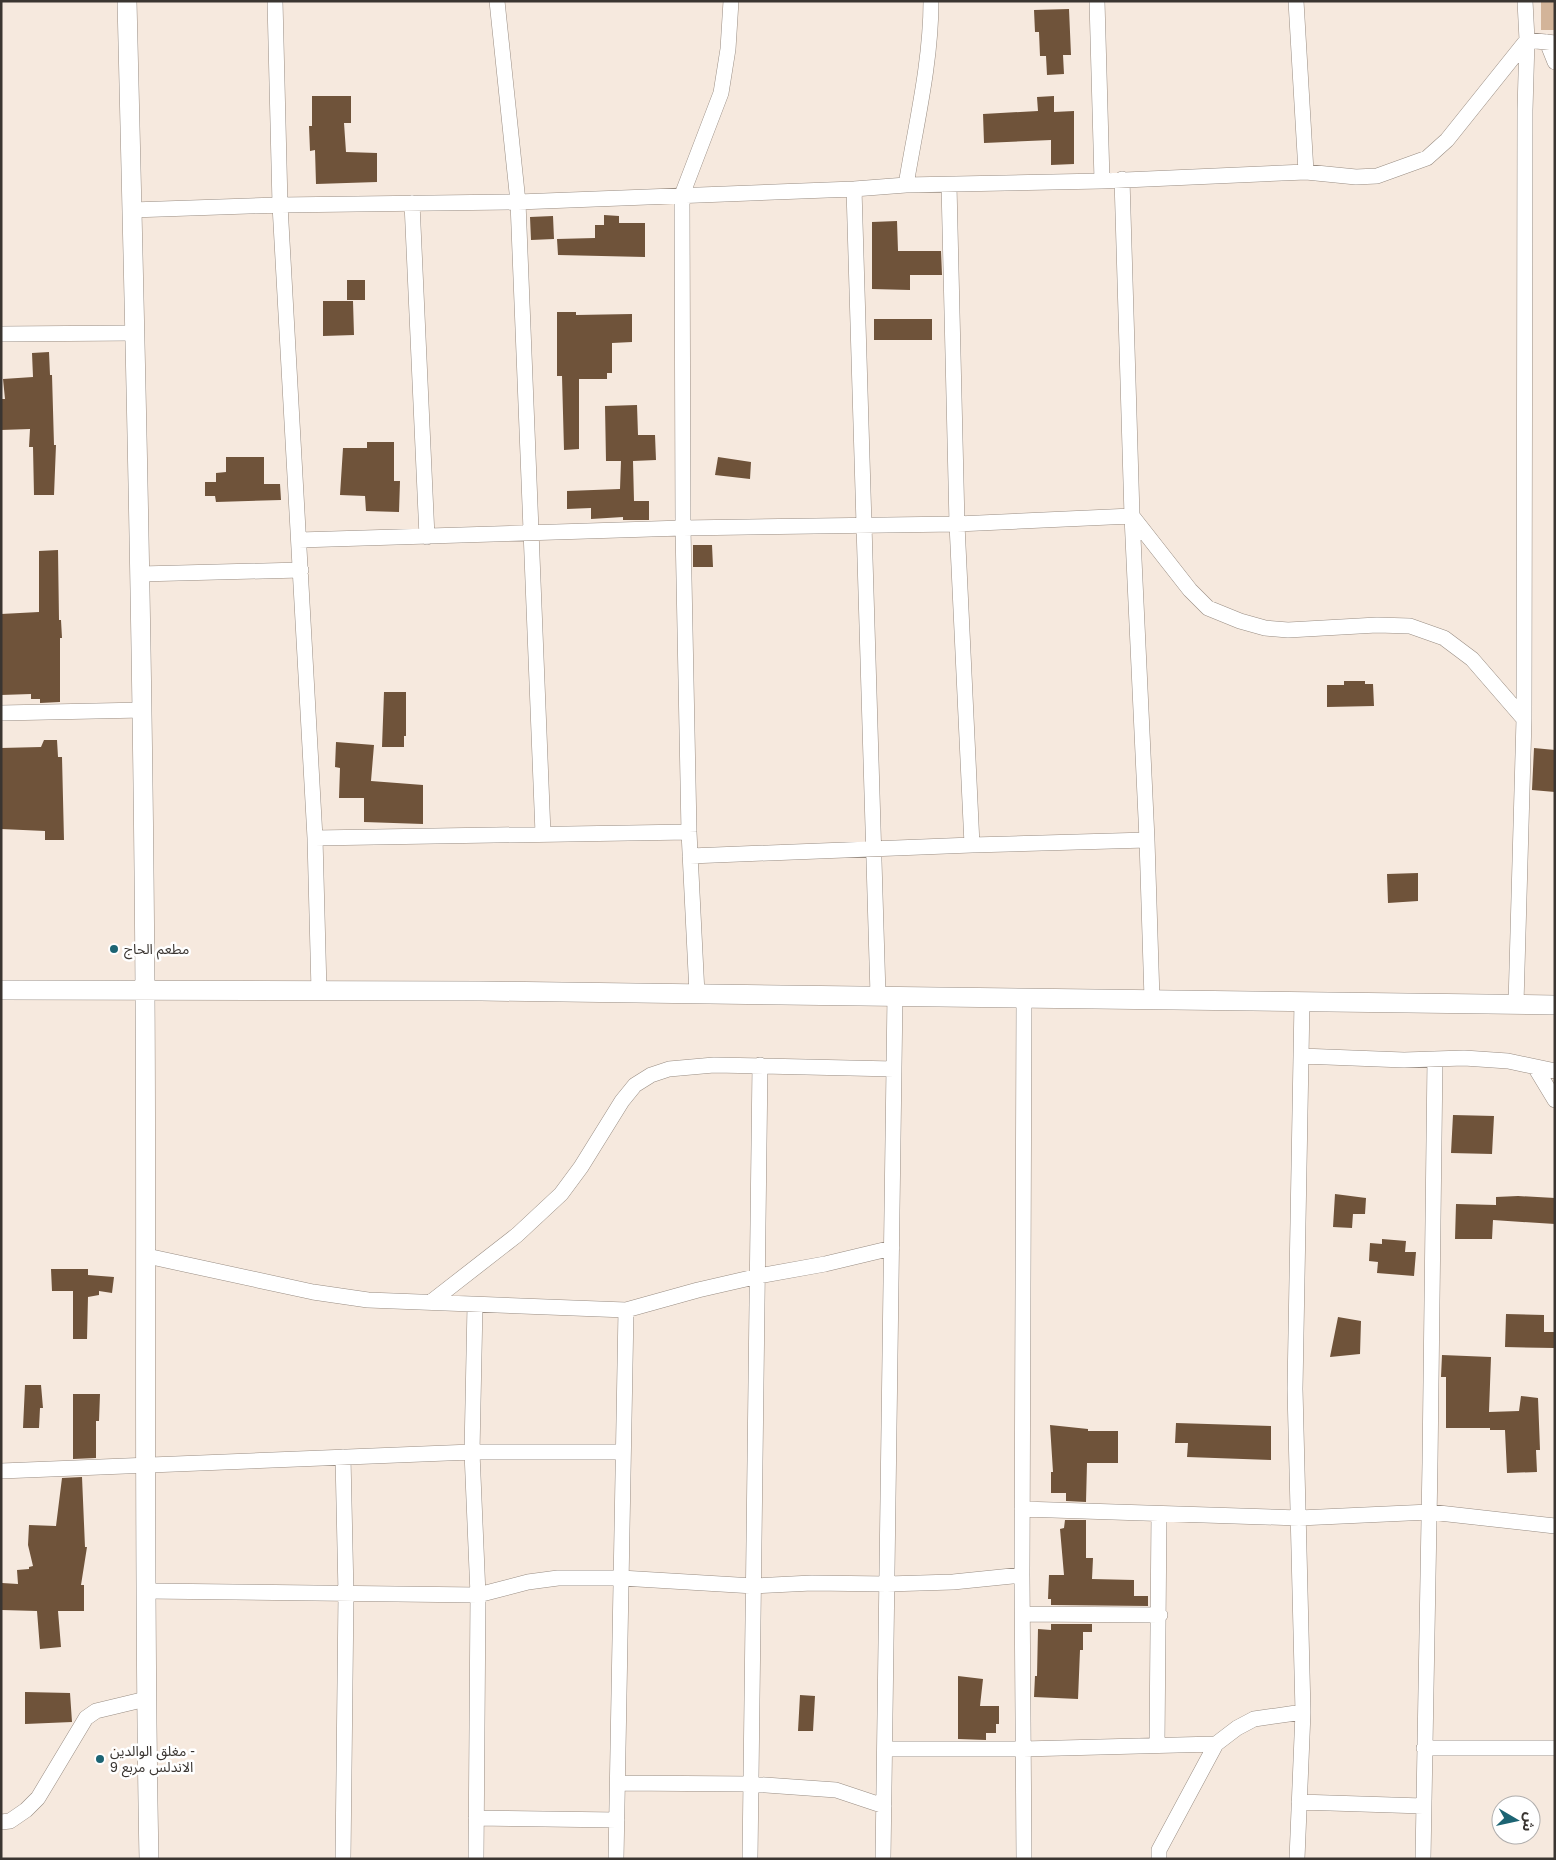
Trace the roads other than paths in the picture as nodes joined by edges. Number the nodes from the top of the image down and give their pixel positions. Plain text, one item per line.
1 (127, 1) edge
2 (275, 1) edge
3 (497, 1) edge
4 (730, 1) edge
5 (930, 1) edge
6 (1097, 1) edge
7 (1296, 1) edge
8 (1525, 1) edge
9 (1527, 40) junction
10 (1551, 43) edge
11 (1555, 62) edge
12 (1306, 172) junction
13 (1122, 179) junction
14 (1102, 180) junction
15 (950, 184) junction
16 (906, 185) junction
17 (854, 189) junction
18 (682, 195) junction
19 (518, 202) junction
20 (412, 203) junction
21 (280, 205) junction
22 (132, 210) junction
23 (134, 332) junction
24 (1, 334) edge
25 (1132, 516) junction
26 (957, 524) junction
27 (863, 526) junction
28 (683, 528) junction
29 (532, 533) junction
30 (427, 537) junction
31 (299, 540) junction
32 (301, 570) junction
33 (140, 574) junction
34 (143, 710) junction
35 (1, 714) edge
36 (1524, 719) junction
37 (689, 832) junction
38 (543, 834) junction
39 (315, 838) junction
40 (1147, 840) junction
41 (972, 845) junction
42 (874, 848) junction
43 (690, 856) junction
44 (1, 990) edge
45 (319, 991) junction
46 (145, 992) junction
47 (697, 994) junction
48 (887, 995) junction
49 (1024, 998) junction
50 (1152, 999) junction
51 (1302, 1001) junction
52 (1516, 1004) junction
53 (1555, 1005) edge
54 (1301, 1056) junction
55 (1435, 1059) junction
56 (760, 1065) junction
57 (1534, 1067) junction
58 (894, 1069) junction
59 (1555, 1071) edge
60 (1555, 1100) edge
61 (892, 1248) junction
62 (147, 1256) junction
63 (759, 1276) junction
64 (431, 1302) junction
65 (475, 1305) junction
66 (626, 1310) junction
67 (472, 1452) junction
68 (623, 1452) junction
69 (343, 1457) junction
70 (147, 1465) junction
71 (1, 1471) edge
72 (1022, 1510) junction
73 (1430, 1512) junction
74 (1160, 1514) junction
75 (1299, 1518) junction
76 (1555, 1526) edge
77 (1022, 1575) junction
78 (622, 1578) junction
79 (887, 1584) junction
80 (754, 1586) junction
81 (147, 1591) junction
82 (346, 1594) junction
83 (478, 1595) junction
84 (1023, 1614) junction
85 (1160, 1615) junction
86 (146, 1699) junction
87 (1303, 1712) junction
88 (1216, 1744) junction
89 (1158, 1745) junction
90 (1424, 1748) junction
91 (1555, 1748) edge
92 (885, 1749) junction
93 (1023, 1749) junction
94 (618, 1783) junction
95 (751, 1784) junction
96 (1299, 1802) junction
97 (884, 1806) junction
98 (1423, 1806) junction
99 (476, 1818) junction
100 (617, 1820) junction
101 (1, 1822) edge
102 (149, 1859) edge
103 (343, 1859) edge
104 (476, 1859) edge
105 (616, 1859) edge
106 (750, 1859) edge
107 (883, 1859) edge
108 (1024, 1859) edge
109 (1159, 1859) edge
110 (1297, 1859) edge
111 (1423, 1859) edge

1 - 22 street
2 - 21 street
3 - 19 street
4 - 18 street
5 - 16 street
6 - 14 street
7 - 12 street
8 - 9 street
9 - 10 street
9 - 12 street
9 - 36 street
10 - 11 street
12 - 13 street
13 - 14 street
13 - 25 street
14 - 15 street
15 - 16 street
15 - 26 street
16 - 17 street
17 - 18 street
17 - 27 street
18 - 19 street
18 - 28 street
19 - 20 street
19 - 29 street
20 - 21 street
20 - 30 street
21 - 22 street
21 - 31 street
22 - 23 street
23 - 24 street
23 - 33 street
25 - 26 street
25 - 36 street
25 - 40 street
26 - 27 street
26 - 41 street
27 - 28 street
27 - 42 street
28 - 29 street
28 - 37 street
29 - 30 street
29 - 38 street
30 - 31 street
31 - 32 street
32 - 33 street
32 - 39 street
33 - 34 street
34 - 35 street
34 - 46 street
36 - 52 street
37 - 38 street
37 - 43 street
38 - 39 street
39 - 45 street
40 - 41 street
40 - 50 street
41 - 42 street
42 - 43 street
42 - 48 street
43 - 47 street
44 - 46 street
45 - 46 street
45 - 47 street
46 - 62 street
47 - 48 street
48 - 49 street
48 - 58 street
49 - 50 street
49 - 72 street
50 - 51 street
51 - 52 street
51 - 54 street
52 - 53 street
54 - 55 street
54 - 75 street
55 - 57 street
55 - 73 street
56 - 58 street
56 - 63 street
56 - 64 street
57 - 59 street
57 - 60 street
58 - 61 street
61 - 63 street
61 - 79 street
62 - 64 street
62 - 70 street
63 - 66 street
63 - 80 street
64 - 65 street
65 - 66 street
65 - 67 street
66 - 68 street
67 - 68 street
67 - 69 street
67 - 83 street
68 - 78 street
69 - 70 street
69 - 82 street
70 - 71 street
70 - 81 street
72 - 74 street
72 - 77 street
73 - 75 street
73 - 76 street
73 - 90 street
74 - 75 street
74 - 85 street
75 - 87 street
77 - 79 street
77 - 84 street
78 - 80 street
78 - 83 street
78 - 94 street
79 - 80 street
79 - 92 street
80 - 95 street
81 - 82 street
81 - 86 street
82 - 83 street
82 - 103 street
83 - 99 street
84 - 85 street
84 - 93 street
85 - 89 street
86 - 101 street
86 - 102 street
87 - 88 street
87 - 96 street
88 - 89 street
88 - 109 street
89 - 93 street
90 - 91 street
90 - 98 street
92 - 93 street
92 - 97 street
93 - 108 street
94 - 95 street
94 - 100 street
95 - 97 street
95 - 106 street
96 - 98 street
96 - 110 street
97 - 107 street
98 - 111 street
99 - 100 street
99 - 104 street
100 - 105 street

